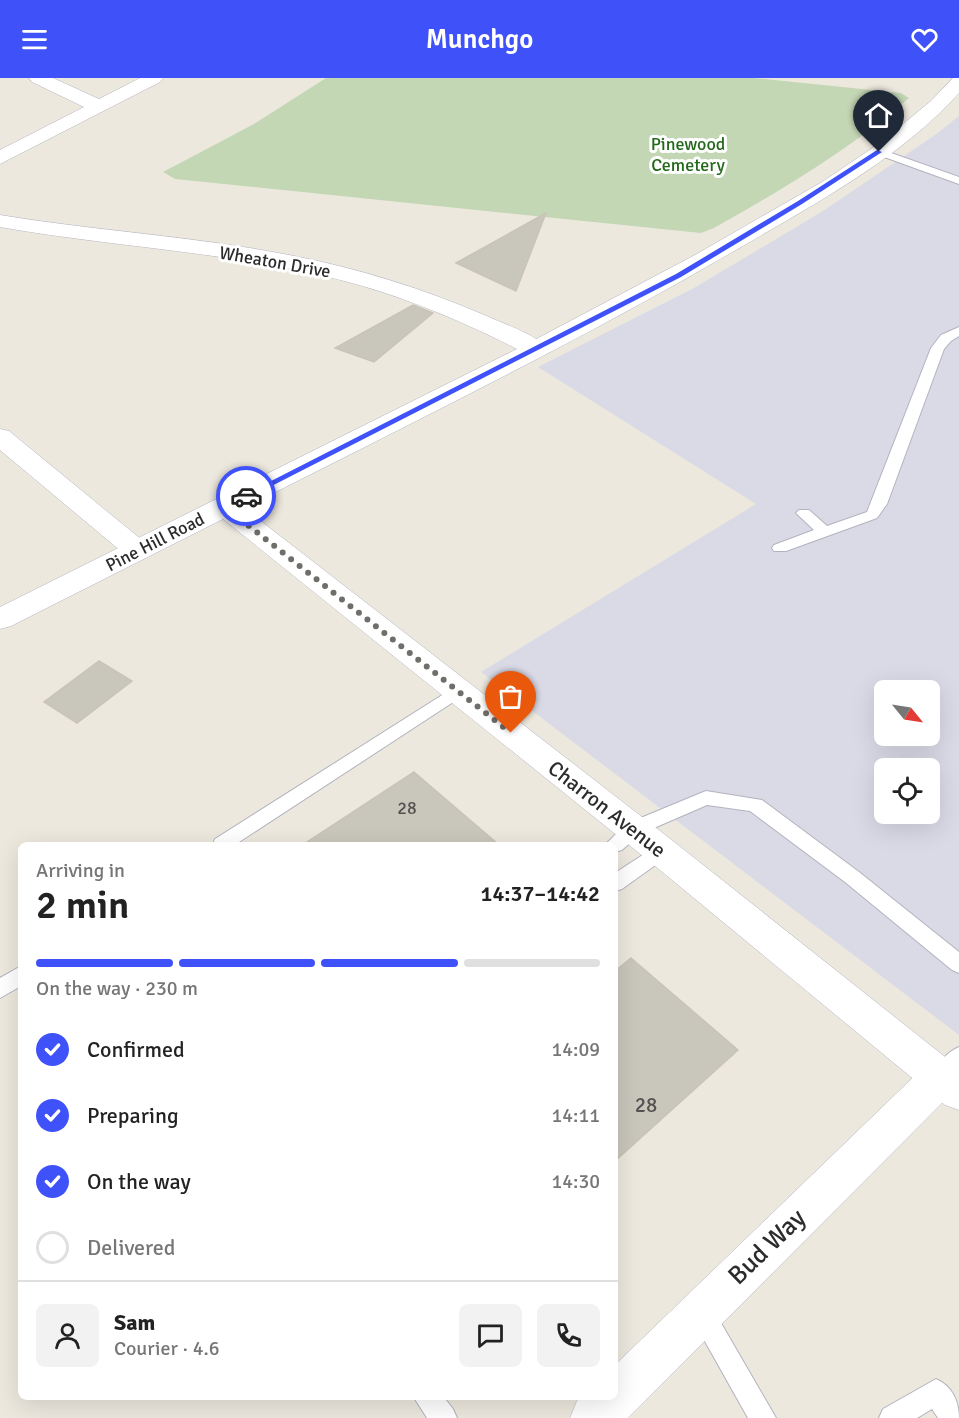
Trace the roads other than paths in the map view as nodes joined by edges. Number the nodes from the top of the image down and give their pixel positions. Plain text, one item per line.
1 (38, 78) edge
2 (154, 78) edge
3 (959, 82) edge
4 (100, 106) junction
5 (879, 152) junction
6 (0, 158) edge
7 (959, 181) edge
8 (0, 221) edge
9 (959, 331) edge
10 (536, 349) junction
11 (0, 437) edge
12 (225, 507) junction
13 (804, 513) dead end
14 (825, 532) junction
15 (780, 548) dead end
16 (138, 551) junction
17 (0, 620) edge
18 (458, 691) junction
19 (624, 837) edge
20 (225, 842) edge
21 (661, 852) junction
22 (618, 881) edge
23 (959, 964) edge
24 (18, 977) edge
25 (0, 989) edge
26 (953, 1075) edge
27 (701, 1313) junction
28 (618, 1394) edge
29 (429, 1400) edge
30 (612, 1400) edge
31 (444, 1418) edge
32 (594, 1418) edge
33 (763, 1418) edge
34 (892, 1418) edge
35 (953, 1418) edge

1 - 4 street
2 - 4 street
3 - 5 street, Pine Hill Road
4 - 6 street
5 - 7 lane
5 - 10 street, Pine Hill Road
8 - 10 street, Wheaton Drive
9 - 14 lane
10 - 12 street, Pine Hill Road
11 - 16 street
12 - 16 street, Pine Hill Road
12 - 18 street, Charron Avenue
13 - 14 lane
14 - 15 lane
16 - 17 street, Pine Hill Road
18 - 19 street, Charron Avenue
18 - 20 lane
19 - 21 street, Charron Avenue
19 - 23 lane
21 - 22 lane
21 - 26 street, Charron Avenue
24 - 25 lane
26 - 27 street, Bud Way
27 - 28 street, Bud Way
27 - 33 lane
29 - 31 lane
30 - 32 street, Bud Way
34 - 35 lane

